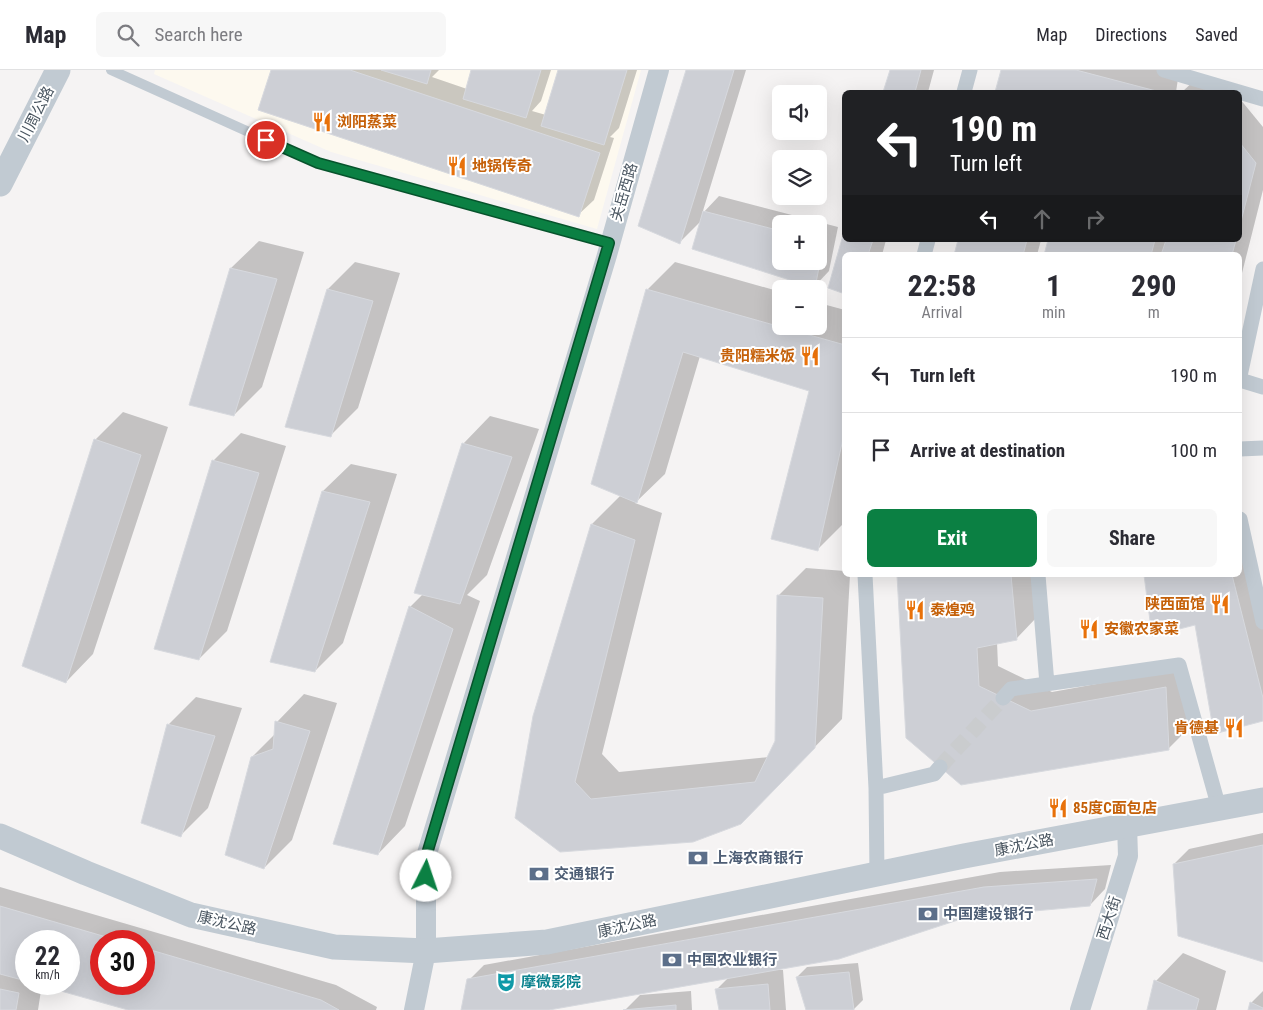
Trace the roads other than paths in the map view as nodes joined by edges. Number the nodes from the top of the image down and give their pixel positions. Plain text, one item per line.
1 (58, 70) edge
2 (111, 70) edge
3 (659, 70) edge
4 (970, 70) edge
5 (1164, 70) edge
6 (965, 90) edge
7 (1229, 90) edge
8 (1242, 94) edge
9 (1262, 100) edge
10 (0, 184) edge
11 (609, 243) junction
12 (1263, 269) edge
13 (1242, 367) edge
14 (1242, 381) edge
15 (1263, 387) edge
16 (1263, 448) edge
17 (1242, 449) edge
18 (1242, 528) edge
19 (865, 577) edge
20 (1038, 577) edge
21 (1263, 622) edge
22 (1047, 684) junction
23 (1003, 698) tunnel mouth
24 (940, 767) tunnel mouth
25 (876, 788) junction
26 (1263, 800) edge
27 (1219, 808) junction
28 (1127, 825) junction
29 (0, 836) edge
30 (877, 874) junction
31 (426, 951) junction
32 (414, 1010) edge
33 (1080, 1010) edge

1 - 10 street, 川周公路
2 - 11 lane
3 - 11 street, 关岳西路
4 - 6 street
5 - 7 street
8 - 9 street
11 - 31 street, 关岳西路
12 - 13 street
14 - 15 street
16 - 17 street
18 - 21 street
19 - 25 street
20 - 22 street
22 - 23 street
22 - 27 street
24 - 25 street
25 - 30 street
26 - 27 street, 康沈公路
27 - 28 street, 康沈公路
28 - 30 street, 康沈公路
28 - 33 street, 西大街
29 - 31 street, 康沈公路
30 - 31 street, 康沈公路
31 - 32 street, 关岳西路

